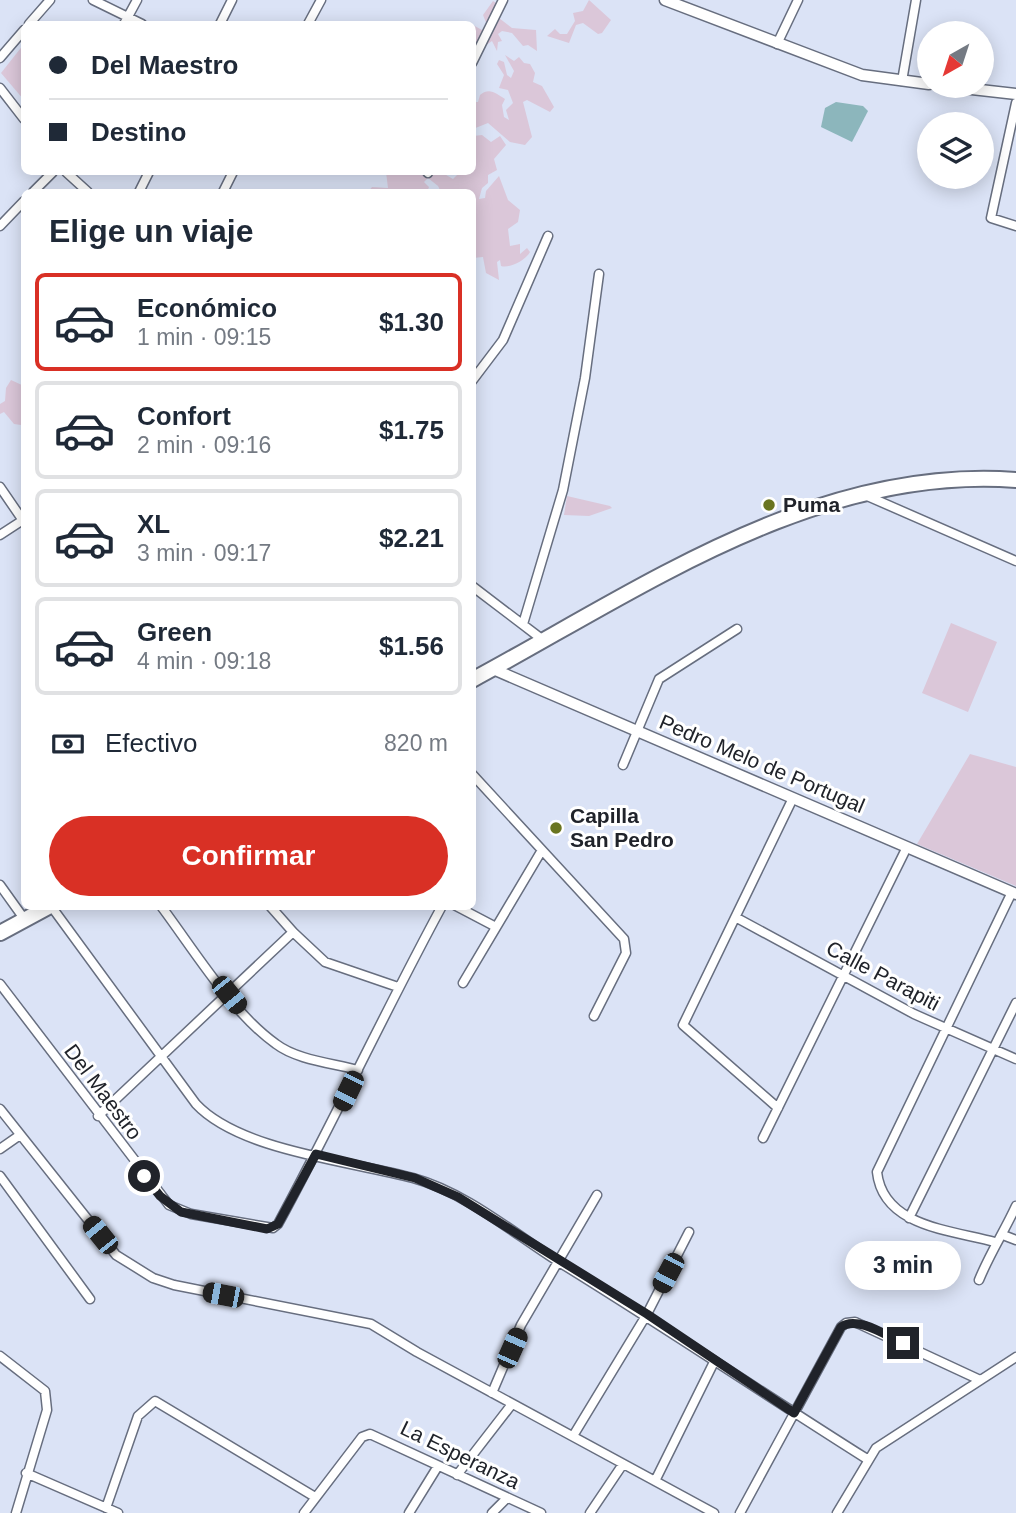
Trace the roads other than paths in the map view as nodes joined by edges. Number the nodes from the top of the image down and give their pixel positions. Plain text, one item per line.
1 (50, 0) edge
2 (93, 0) edge
3 (137, 0) edge
4 (232, 0) edge
5 (321, 0) edge
6 (503, 0) edge
7 (665, 0) edge
8 (799, 0) edge
9 (916, 0) edge
10 (32, 21) edge
11 (126, 21) edge
12 (222, 21) edge
13 (310, 21) edge
14 (21, 34) edge
15 (777, 44) junction
16 (476, 55) edge
17 (0, 58) edge
18 (902, 81) junction
19 (917, 83) edge
20 (0, 89) edge
21 (994, 92) edge
22 (1016, 94) edge
23 (1016, 103) edge
24 (21, 116) edge
25 (50, 175) edge
26 (69, 175) edge
27 (36, 189) edge
28 (85, 189) edge
29 (21, 204) edge
30 (0, 226) edge
31 (1016, 226) edge
32 (548, 236) dead end
33 (599, 274) dead end
34 (476, 376) edge
35 (1016, 480) edge
36 (0, 487) edge
37 (861, 494) junction
38 (21, 517) edge
39 (21, 523) edge
40 (0, 535) edge
41 (1016, 561) edge
42 (476, 589) edge
43 (523, 624) junction
44 (737, 629) dead end
45 (543, 640) junction
46 (493, 669) junction
47 (476, 678) edge
48 (637, 731) junction
49 (623, 765) dead end
50 (476, 778) edge
51 (793, 798) junction
52 (907, 847) junction
53 (542, 850) junction
54 (0, 885) edge
55 (1014, 893) edge
56 (44, 910) edge
57 (54, 910) edge
58 (165, 910) edge
59 (274, 910) edge
60 (440, 910) edge
61 (464, 910) edge
62 (737, 918) junction
63 (25, 920) junction
64 (496, 927) junction
65 (293, 932) junction
66 (0, 933) edge
67 (843, 976) junction
68 (463, 983) dead end
69 (0, 984) edge
70 (398, 987) junction
71 (229, 995) junction
72 (1016, 1003) edge
73 (594, 1016) dead end
74 (945, 1028) junction
75 (993, 1049) junction
76 (162, 1054) junction
77 (1016, 1059) edge
78 (358, 1070) junction
79 (778, 1108) junction
80 (0, 1109) edge
81 (99, 1116) junction
82 (20, 1135) junction
83 (763, 1138) dead end
84 (0, 1149) edge
85 (316, 1154) junction
86 (0, 1176) edge
87 (597, 1195) dead end
88 (1016, 1206) edge
89 (909, 1218) junction
90 (689, 1232) dead end
91 (1003, 1236) junction
92 (1016, 1240) edge
93 (995, 1242) junction
94 (559, 1262) junction
95 (979, 1280) dead end
96 (90, 1298) dead end
97 (647, 1314) junction
98 (0, 1356) edge
99 (1016, 1357) edge
100 (714, 1362) junction
101 (980, 1380) junction
102 (492, 1392) junction
103 (512, 1404) junction
104 (794, 1413) junction
105 (573, 1436) junction
106 (867, 1459) junction
107 (623, 1464) junction
108 (438, 1466) junction
109 (26, 1473) junction
110 (457, 1475) junction
111 (655, 1481) junction
112 (315, 1497) junction
113 (507, 1498) junction
114 (106, 1507) junction
115 (16, 1513) edge
116 (118, 1513) edge
117 (304, 1513) edge
118 (409, 1513) edge
119 (492, 1513) edge
120 (541, 1513) edge
121 (590, 1513) edge
122 (714, 1513) edge
123 (740, 1513) edge
124 (837, 1513) edge

1 - 10 street
2 - 11 street
3 - 11 street
4 - 12 street
5 - 13 street
6 - 16 street
7 - 15 street
8 - 15 street
9 - 18 street
14 - 17 street
15 - 18 street
18 - 19 street
20 - 24 street
21 - 22 street
23 - 31 street
25 - 27 street
26 - 28 street
29 - 30 street
32 - 34 street
33 - 43 street
35 - 37 highway
36 - 38 street
37 - 41 street
37 - 45 highway
39 - 40 street
42 - 43 street
43 - 45 street
44 - 48 street
45 - 46 highway
46 - 47 highway
46 - 48 street, Pedro Melo de Portugal
48 - 49 street
48 - 51 street, Pedro Melo de Portugal
50 - 53 street
51 - 52 street, Pedro Melo de Portugal
51 - 62 street
52 - 55 street, Pedro Melo de Portugal
52 - 67 street
53 - 64 street
53 - 73 street
54 - 63 street
55 - 74 street
56 - 63 highway
57 - 76 street
58 - 71 street
59 - 65 street
60 - 70 street
61 - 64 street
62 - 67 street, Calle Parapiti
62 - 79 street
63 - 66 highway
64 - 68 street
65 - 70 street
65 - 71 street
67 - 74 street, Calle Parapiti
67 - 79 street
69 - 81 street, Del Maestro
70 - 78 street
71 - 76 street
71 - 78 street
72 - 75 street
74 - 75 street, Calle Parapiti
74 - 89 street
75 - 77 street, Calle Parapiti
75 - 89 street
76 - 81 street
76 - 85 street
78 - 85 street
79 - 83 street
80 - 82 street
81 - 85 street, Del Maestro
82 - 84 street
82 - 102 street
85 - 94 street
86 - 96 street
87 - 94 street
88 - 91 street
89 - 93 street
90 - 97 street
91 - 92 street
91 - 93 street
93 - 95 street
94 - 97 street
94 - 102 street
97 - 100 street
97 - 105 street
98 - 109 street
99 - 101 street
100 - 104 street
100 - 111 street
101 - 104 street
101 - 106 street
102 - 103 street
103 - 105 street
103 - 110 street
104 - 106 street
104 - 123 street
105 - 107 street
106 - 124 street
107 - 111 street
107 - 121 street
108 - 110 street, La Esperanza
108 - 112 street, La Esperanza
108 - 118 street
109 - 114 street
109 - 115 street
110 - 113 street, La Esperanza
111 - 122 street
112 - 114 street
112 - 117 street
113 - 119 street
113 - 120 street, La Esperanza
114 - 116 street

